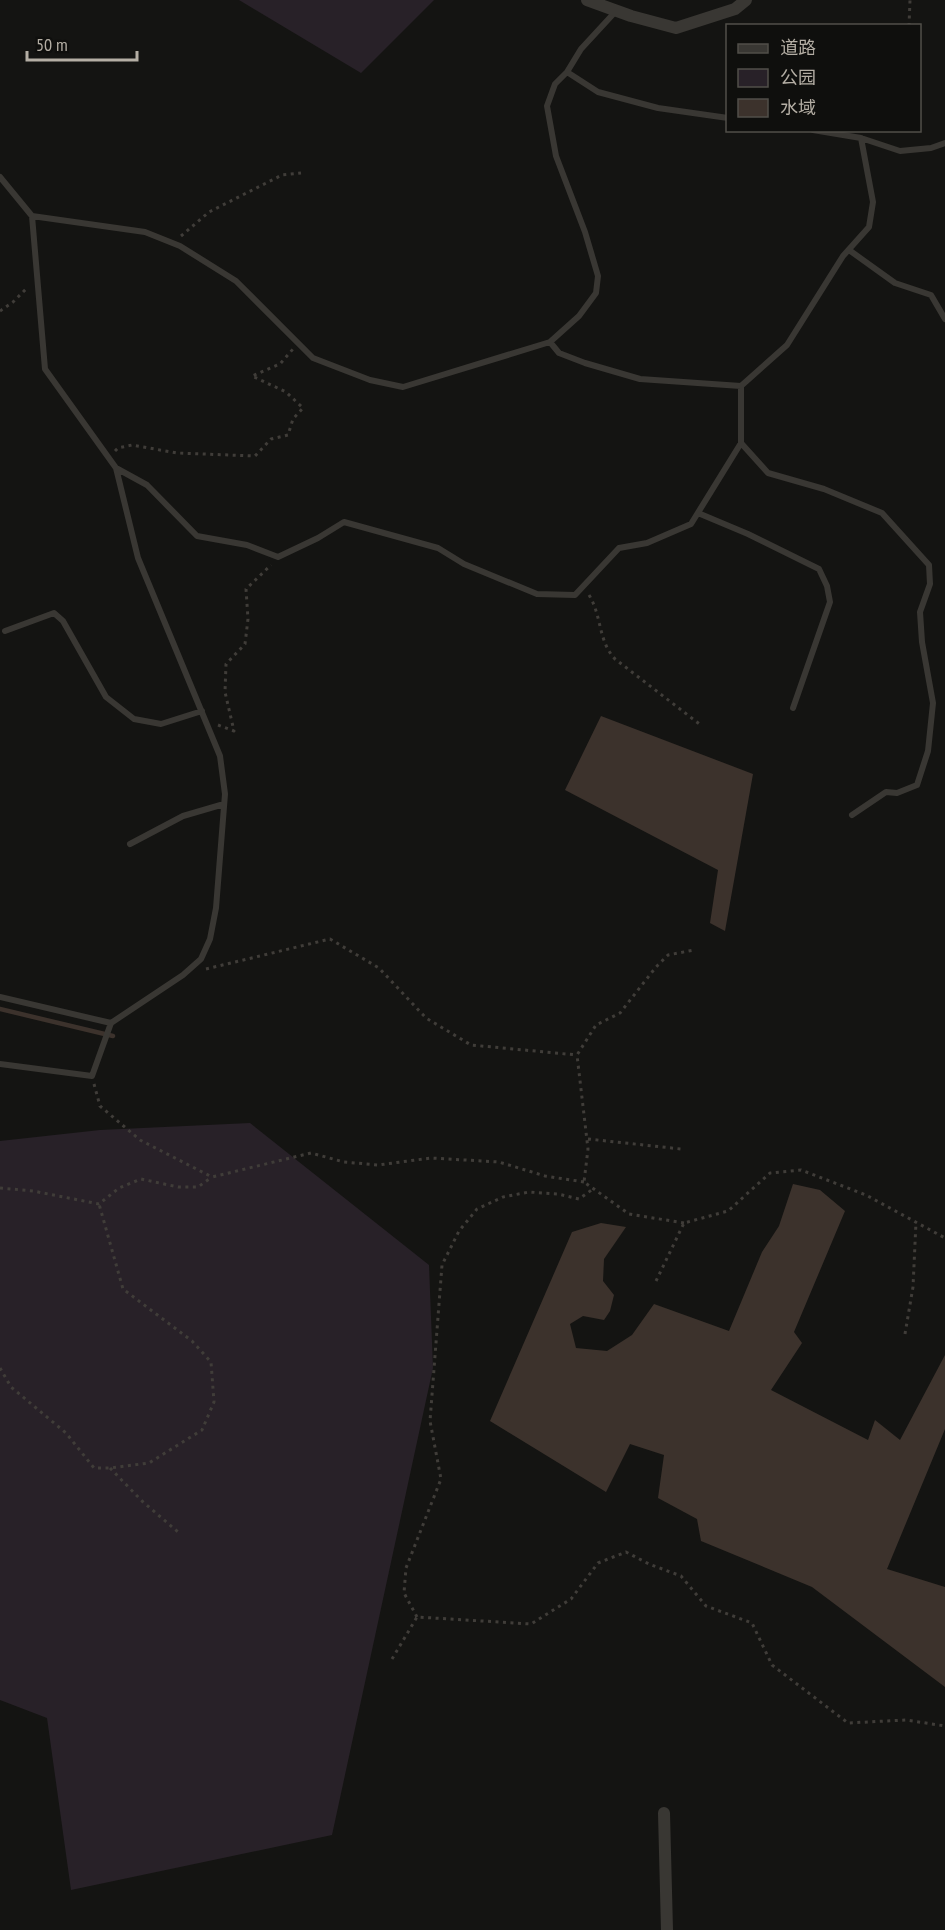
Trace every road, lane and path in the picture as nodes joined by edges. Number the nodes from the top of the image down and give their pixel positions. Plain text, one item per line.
1 (587, 0) edge
2 (746, 0) edge
3 (910, 0) edge
4 (616, 11) junction
5 (909, 24) edge
6 (567, 72) junction
7 (726, 118) edge
8 (825, 132) edge
9 (861, 138) junction
10 (945, 143) edge
11 (300, 173) dead end
12 (0, 177) edge
13 (32, 216) junction
14 (173, 243) junction
15 (849, 250) junction
16 (37, 278) junction
17 (0, 311) edge
18 (945, 319) edge
19 (550, 342) junction
20 (298, 343) junction
21 (741, 386) junction
22 (741, 443) junction
23 (109, 458) junction
24 (116, 468) junction
25 (698, 513) junction
26 (278, 557) junction
27 (583, 586) junction
28 (5, 631) dead end
29 (793, 708) dead end
30 (202, 711) junction
31 (206, 721) junction
32 (702, 726) dead end
33 (224, 804) junction
34 (852, 815) dead end
35 (130, 844) dead end
36 (694, 950) dead end
37 (206, 969) dead end
38 (0, 997) edge
39 (111, 1023) junction
40 (577, 1055) junction
41 (0, 1064) edge
42 (92, 1076) junction
43 (588, 1139) junction
44 (681, 1149) dead end
45 (212, 1177) junction
46 (584, 1182) junction
47 (0, 1188) edge
48 (593, 1189) junction
49 (99, 1204) junction
50 (916, 1222) junction
51 (684, 1223) junction
52 (945, 1238) edge
53 (656, 1281) dead end
54 (906, 1334) dead end
55 (0, 1368) edge
56 (110, 1468) junction
57 (178, 1532) dead end
58 (417, 1617) junction
59 (392, 1659) dead end
60 (945, 1726) edge
61 (664, 1813) dead end
62 (667, 1930) edge

1 - 4 street
2 - 4 street
3 - 5 path
4 - 6 lane
6 - 7 lane
6 - 19 lane
8 - 9 lane
9 - 10 lane
9 - 15 lane
11 - 14 path
12 - 13 lane
13 - 14 lane
13 - 16 lane
14 - 20 lane
15 - 18 lane
15 - 21 lane
16 - 17 path
16 - 23 lane
19 - 20 lane
19 - 21 lane
20 - 23 path
21 - 22 lane
22 - 25 lane
22 - 34 lane
23 - 24 lane
24 - 26 lane
24 - 30 lane
25 - 27 lane
25 - 29 lane
26 - 27 lane
26 - 31 path
27 - 32 path
28 - 30 lane
30 - 31 lane
31 - 33 lane
33 - 35 lane
33 - 39 lane
36 - 40 path
37 - 40 path
38 - 39 lane
39 - 42 lane
40 - 43 path
41 - 42 lane
42 - 45 path
43 - 44 path
43 - 46 path
45 - 46 path
45 - 49 path
46 - 48 path
47 - 49 path
48 - 51 path
48 - 58 path
49 - 56 path
50 - 51 path
50 - 52 path
50 - 54 path
51 - 53 path
55 - 56 path
56 - 57 path
58 - 59 path
58 - 60 path
61 - 62 street

